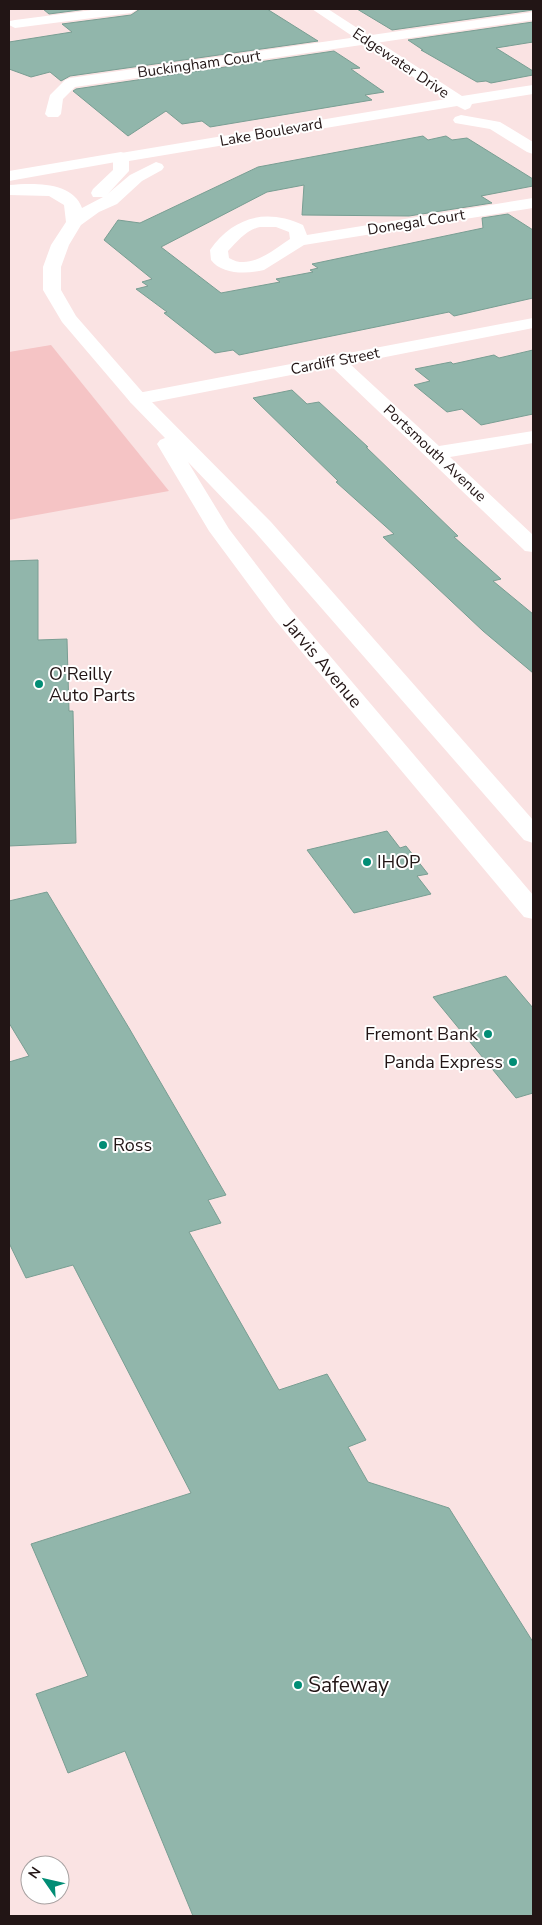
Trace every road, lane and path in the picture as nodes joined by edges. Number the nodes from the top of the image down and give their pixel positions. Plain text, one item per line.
1 (131, 9) edge
2 (319, 9) edge
3 (533, 16) edge
4 (15, 24) dead end
5 (366, 40) junction
6 (533, 90) edge
7 (458, 101) junction
8 (54, 114) dead end
9 (493, 118) junction
10 (443, 123) dead end
11 (533, 149) edge
12 (121, 164) junction
13 (175, 164) dead end
14 (156, 167) junction
15 (9, 176) edge
16 (9, 184) edge
17 (9, 190) edge
18 (533, 203) edge
19 (94, 208) junction
20 (75, 222) junction
21 (299, 241) dead end
22 (533, 323) edge
23 (336, 361) junction
24 (138, 398) junction
25 (533, 437) edge
26 (435, 452) junction
27 (533, 546) edge
28 (533, 835) edge
29 (533, 911) edge

1 - 4 street
2 - 5 street, Edgewater Drive
3 - 5 street, Buckingham Court
5 - 7 street, Edgewater Drive
5 - 8 street, Buckingham Court
6 - 7 street, Lake Boulevard
7 - 9 street, Edgewater Drive
7 - 12 street, Lake Boulevard
9 - 10 street
9 - 11 street, Edgewater Drive
12 - 14 street, Lake Boulevard
12 - 15 street, Lake Boulevard
12 - 16 street, Lake Boulevard
12 - 19 street, Jarvis Avenue
13 - 14 street, Lake Boulevard
14 - 19 street
17 - 20 street
18 - 21 street, Donegal Court
19 - 20 street, Jarvis Avenue
20 - 24 street, Jarvis Avenue
22 - 23 street, Cardiff Street
23 - 24 street, Cardiff Street
23 - 26 street, Portsmouth Avenue
24 - 28 street, Jarvis Avenue
24 - 29 street, Jarvis Avenue
25 - 26 street
26 - 27 street, Portsmouth Avenue

